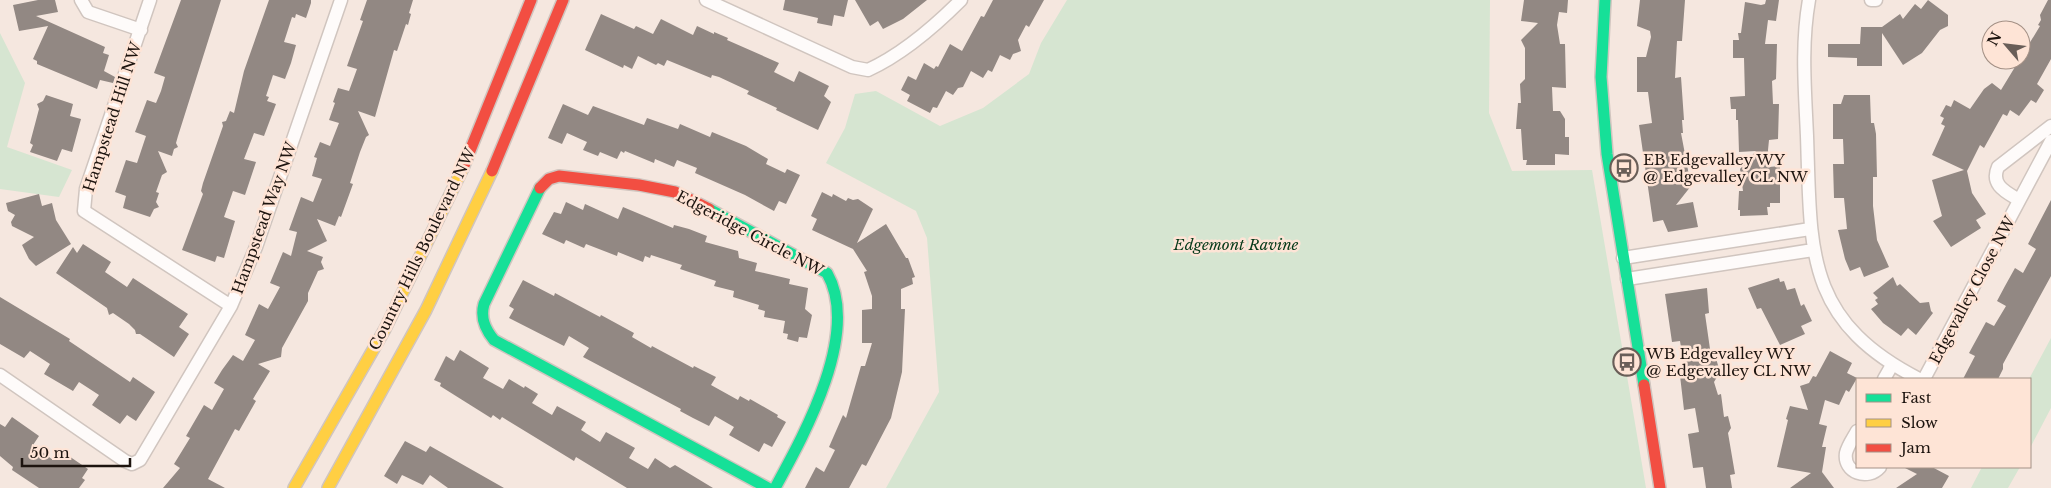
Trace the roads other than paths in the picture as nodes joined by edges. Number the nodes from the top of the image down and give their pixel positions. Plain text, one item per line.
1 (81, 0) edge
2 (150, 0) edge
3 (341, 0) edge
4 (531, 0) edge
5 (563, 0) edge
6 (706, 0) edge
7 (961, 0) edge
8 (1605, 0) edge
9 (1809, 0) edge
10 (1871, 0) edge
11 (1876, 0) edge
12 (141, 30) junction
13 (2051, 126) edge
14 (2051, 141) edge
15 (2020, 200) junction
16 (1810, 228) junction
17 (1813, 250) junction
18 (1623, 258) junction
19 (1627, 280) junction
20 (231, 306) junction
21 (1892, 365) junction
22 (0, 375) edge
23 (1885, 378) edge
24 (1917, 378) edge
25 (1925, 378) edge
26 (1856, 433) edge
27 (1879, 468) edge
28 (294, 488) edge
29 (328, 488) edge
30 (768, 488) edge
31 (775, 488) edge
32 (1660, 488) edge

1 - 12 street
2 - 12 street, Hampstead Hill NW
3 - 20 street, Hampstead Way NW
4 - 28 street, Country Hills Boulevard NW
5 - 29 street, Country Hills Boulevard NW
6 - 7 street
8 - 18 street
9 - 16 street, Edgevalley Close NW
10 - 11 street
12 - 20 street, Hampstead Hill NW
13 - 15 street, Edgevalley Close NW
14 - 15 street, Edgevalley Close NW
15 - 25 street, Edgevalley Close NW
16 - 17 street, Edgevalley Close NW
16 - 18 street
17 - 19 street
17 - 21 street, Edgevalley Close NW
18 - 19 street
19 - 32 street
20 - 22 street, Hampstead Way NW
21 - 23 street
21 - 24 street, Edgevalley Close NW
26 - 27 street
30 - 31 street, Edgeridge Circle NW

